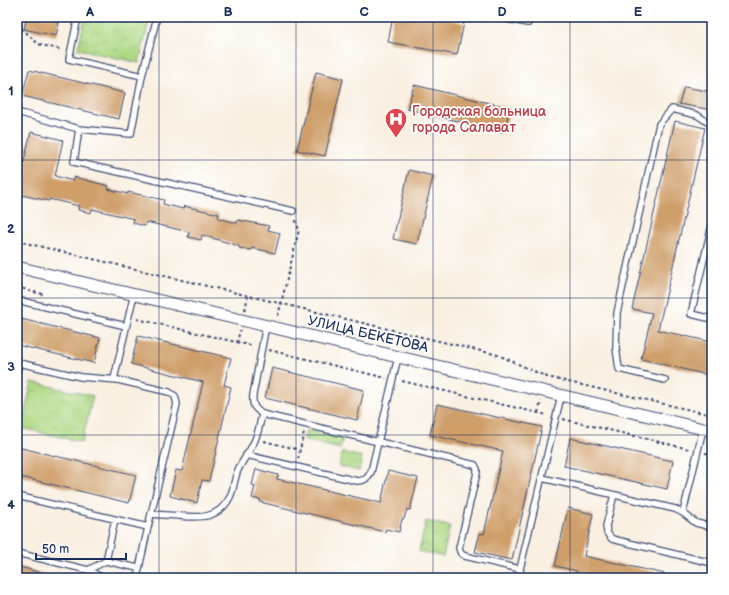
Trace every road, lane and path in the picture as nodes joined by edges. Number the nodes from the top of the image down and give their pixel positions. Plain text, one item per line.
1 (78, 17) edge
2 (157, 17) edge
3 (496, 17) edge
4 (529, 17) edge
5 (17, 24) edge
6 (70, 53) junction
7 (142, 76) junction
8 (17, 112) edge
9 (712, 125) edge
10 (79, 129) junction
11 (293, 211) joint
12 (712, 225) edge
13 (17, 241) edge
14 (17, 267) edge
15 (17, 286) edge
16 (43, 294) dead end
17 (134, 294) junction
18 (17, 300) edge
19 (281, 304) junction
20 (128, 317) junction
21 (712, 319) edge
22 (126, 326) junction
23 (270, 326) junction
24 (261, 348) junction
25 (398, 357) junction
26 (18, 362) edge
27 (17, 372) edge
28 (114, 379) junction
29 (393, 379) junction
30 (665, 380) dead end
31 (562, 396) junction
32 (262, 414) junction
33 (712, 415) edge
34 (556, 418) junction
35 (306, 425) junction
36 (708, 430) edge
37 (256, 439) junction
38 (378, 442) junction
39 (300, 450) junction
40 (698, 451) junction
41 (712, 454) edge
42 (246, 455) junction
43 (296, 466) junction
44 (542, 478) junction
45 (614, 495) junction
46 (17, 496) edge
47 (683, 513) junction
48 (151, 514) junction
49 (115, 519) junction
50 (148, 527) junction
51 (712, 528) edge
52 (17, 553) edge
53 (106, 561) junction
54 (712, 563) edge
55 (138, 568) junction
56 (520, 569) junction
57 (88, 570) junction
58 (103, 578) edge
59 (137, 578) edge
60 (522, 578) edge

1 - 6 lane
2 - 7 lane
3 - 4 lane
5 - 6 path
6 - 7 lane
7 - 10 lane
8 - 10 lane
9 - 30 lane
10 - 11 lane
11 - 19 path
12 - 21 lane
13 - 19 path
14 - 17 street, УЛИЦА БЕКЕТОВА
15 - 16 path
17 - 20 lane
17 - 23 street, УЛИЦА БЕКЕТОВА
18 - 22 lane
19 - 23 path
19 - 33 path
20 - 22 lane
20 - 24 path
22 - 28 lane
23 - 24 lane
23 - 25 street, УЛИЦА БЕКЕТОВА
24 - 29 path
24 - 32 lane
25 - 29 lane
25 - 31 street, УЛИЦА БЕКЕТОВА
26 - 27 lane
26 - 28 lane
28 - 48 lane
29 - 34 path
29 - 38 lane
31 - 34 lane
31 - 36 street, УЛИЦА БЕКЕТОВА
32 - 35 lane
32 - 37 lane
34 - 40 path
34 - 44 lane
35 - 38 lane
35 - 39 path
36 - 40 lane
37 - 39 path
37 - 42 lane
38 - 43 lane
38 - 56 lane
39 - 43 path
40 - 41 path
40 - 47 lane
42 - 43 lane
42 - 48 lane
44 - 45 lane
44 - 56 lane
45 - 47 lane
45 - 54 lane
46 - 49 lane
47 - 51 lane
48 - 50 lane
49 - 50 lane
49 - 53 lane
50 - 55 lane
52 - 57 lane
53 - 55 lane
53 - 57 lane
55 - 59 lane
56 - 60 lane
57 - 58 lane

